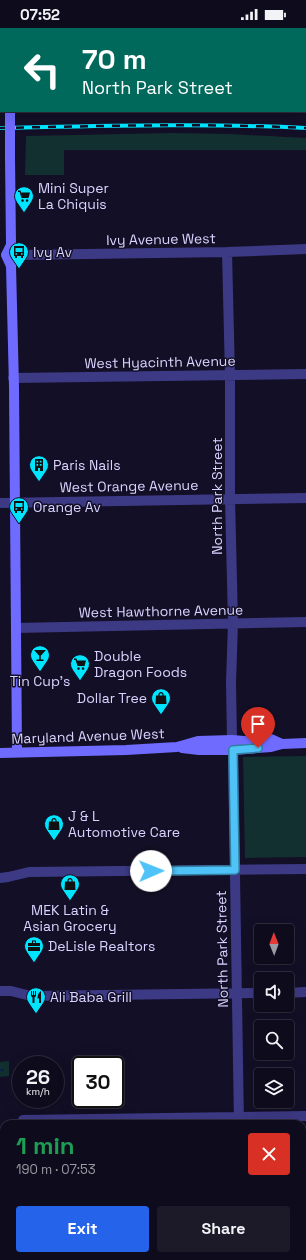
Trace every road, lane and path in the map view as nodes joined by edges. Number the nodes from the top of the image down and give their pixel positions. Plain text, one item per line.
1 (10, 112) edge
2 (306, 249) edge
3 (228, 252) junction
4 (7, 255) edge
5 (306, 374) edge
6 (230, 376) junction
7 (13, 378) junction
8 (230, 498) junction
9 (306, 498) edge
10 (15, 502) junction
11 (0, 503) edge
12 (233, 622) junction
13 (306, 622) edge
14 (16, 628) junction
15 (306, 743) edge
16 (232, 745) junction
17 (17, 752) junction
18 (0, 753) edge
19 (306, 869) edge
20 (235, 870) junction
21 (0, 878) edge
22 (0, 992) edge
23 (306, 992) edge
24 (237, 993) junction
25 (254, 993) edge
26 (294, 993) edge
27 (306, 1116) edge
28 (238, 1120) edge
29 (252, 1120) edge

1 - 4 main road, bridge
2 - 3 street, Ivy Avenue West
3 - 4 street, Ivy Avenue West
3 - 6 street, North Park Street
4 - 7 main road
5 - 6 street, West Hyacinth Avenue
6 - 7 street, West Hyacinth Avenue
6 - 8 street, North Park Street
7 - 10 main road
8 - 9 street, West Orange Avenue
8 - 10 street, West Orange Avenue
8 - 12 street, North Park Street
10 - 11 street, West Orange Avenue
10 - 14 main road
12 - 13 street, West Hawthorne Avenue
12 - 14 street, West Hawthorne Avenue
12 - 16 street, North Park Street
14 - 17 main road
15 - 16 main road, Maryland Avenue West
16 - 17 main road, Maryland Avenue West
16 - 20 street, North Park Street
17 - 18 main road, Maryland Avenue West
19 - 20 street
20 - 21 street
20 - 24 street, North Park Street
22 - 24 street
23 - 26 street
24 - 25 street
24 - 28 street, North Park Street
27 - 29 street

